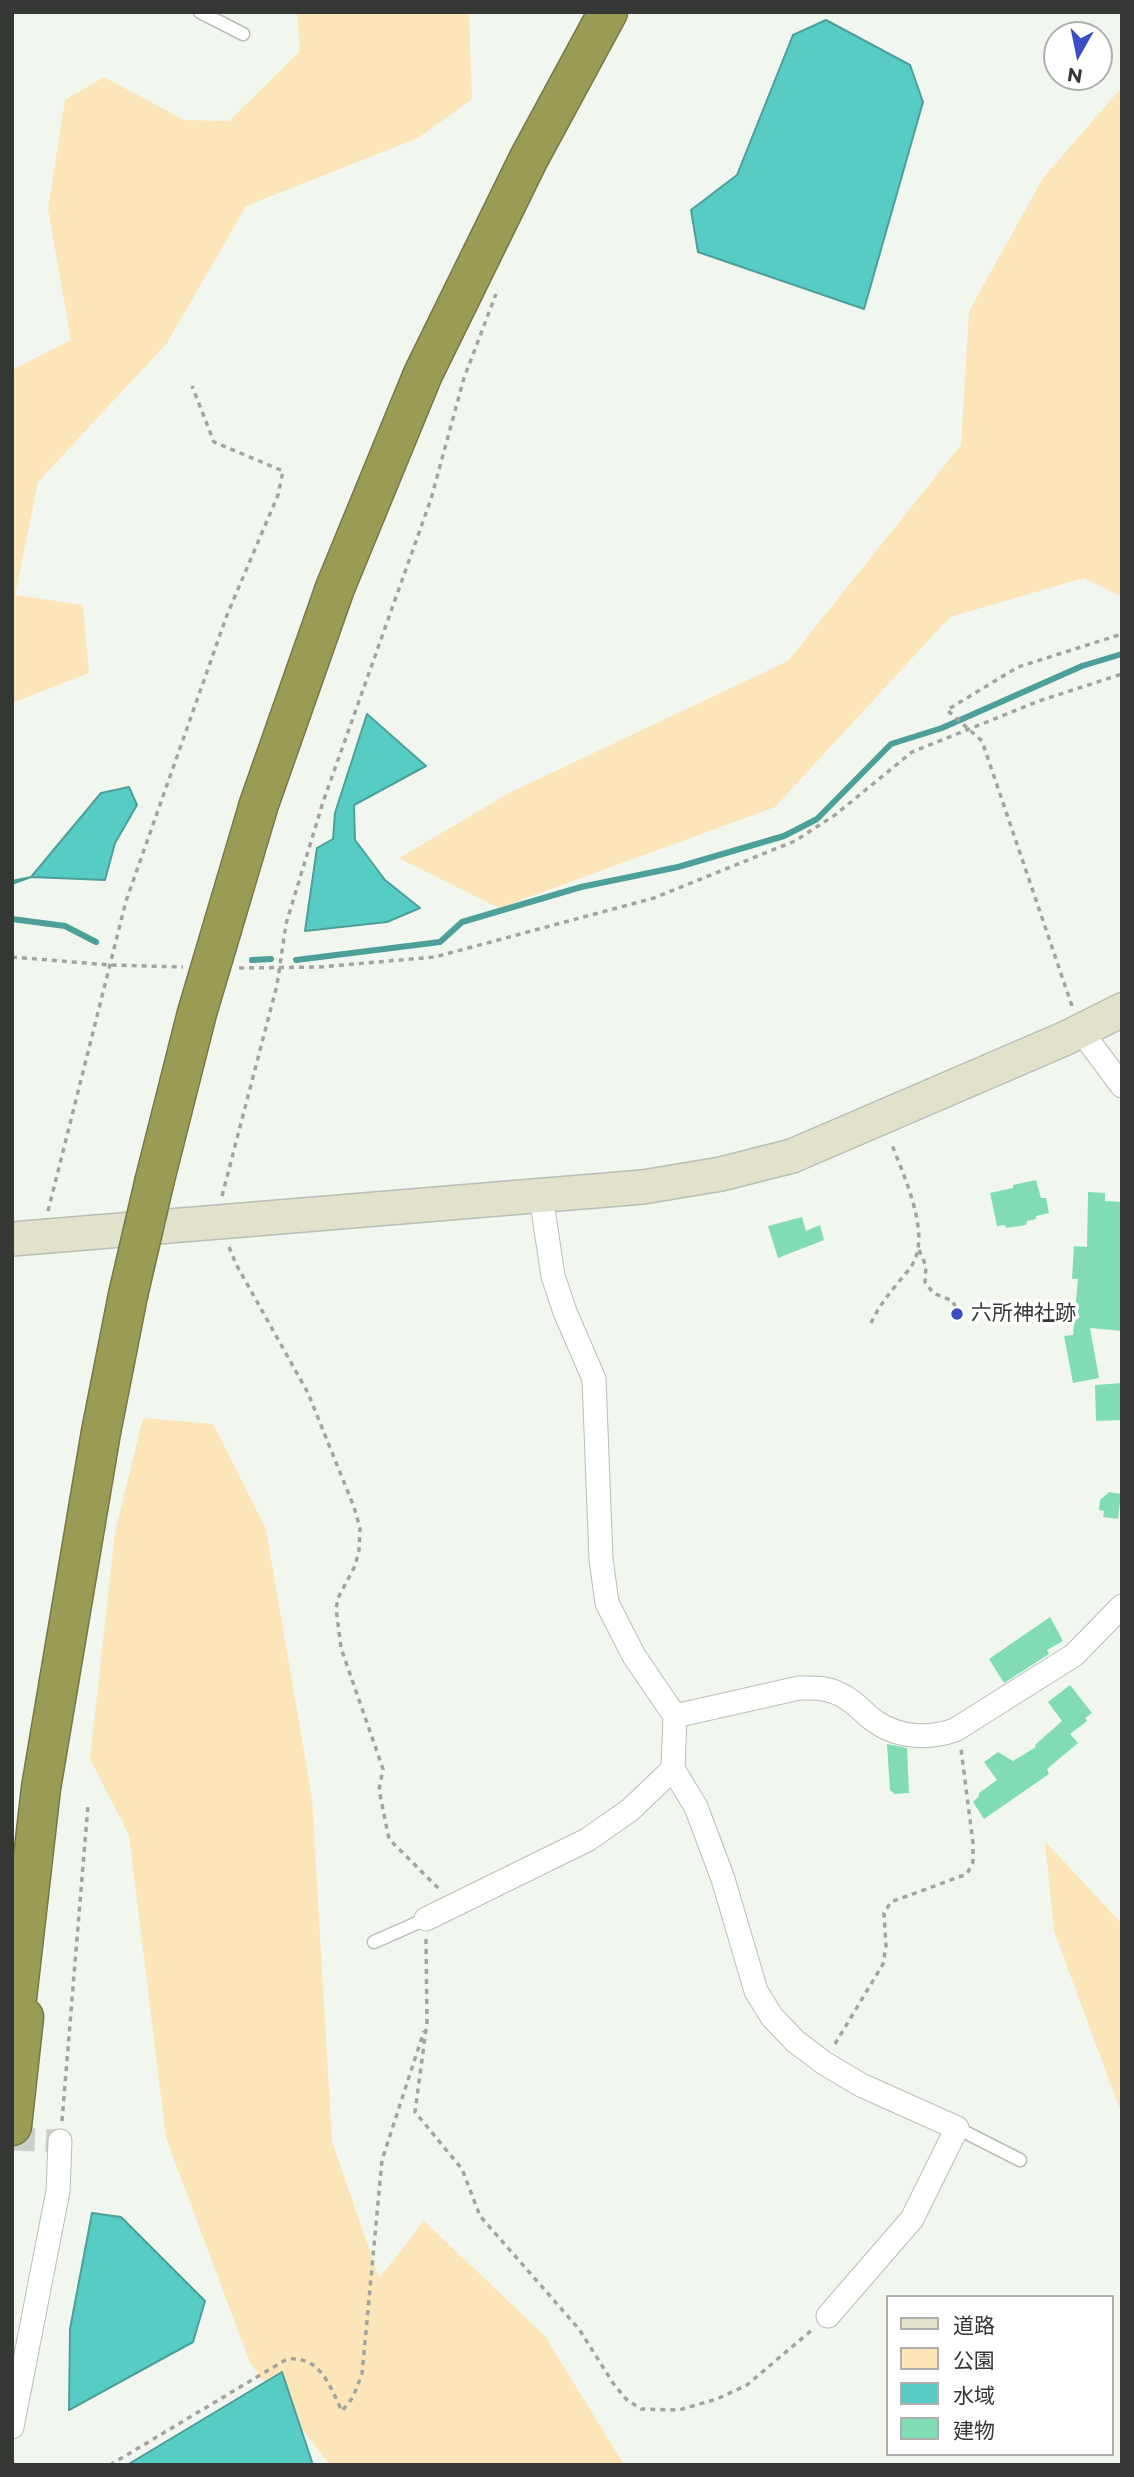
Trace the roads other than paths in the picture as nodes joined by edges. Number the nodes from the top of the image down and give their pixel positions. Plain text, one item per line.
1 (200, 12) edge
2 (608, 12) edge
3 (243, 34) dead end
4 (1122, 1010) edge
5 (1081, 1031) junction
6 (1122, 1086) edge
7 (541, 1196) junction
8 (27, 1238) edge
9 (71, 1601) junction
10 (1122, 1606) edge
11 (675, 1716) junction
12 (673, 1769) junction
13 (41, 1787) junction
14 (426, 1919) joint
15 (12, 1932) edge
16 (374, 1942) dead end
17 (12, 2042) edge
18 (12, 2126) edge
19 (957, 2128) junction
20 (60, 2141) road end
21 (1020, 2160) dead end
22 (828, 2316) road end
23 (12, 2427) edge

1 - 3 lane
2 - 9 highway, bridge
4 - 5 street
5 - 6 street
5 - 7 street
7 - 8 street
7 - 11 street
9 - 13 highway
9 - 18 highway
10 - 11 street
11 - 12 street
12 - 14 street
12 - 19 street
13 - 15 highway
13 - 17 highway
14 - 16 lane
19 - 21 lane
19 - 22 street
20 - 23 street

